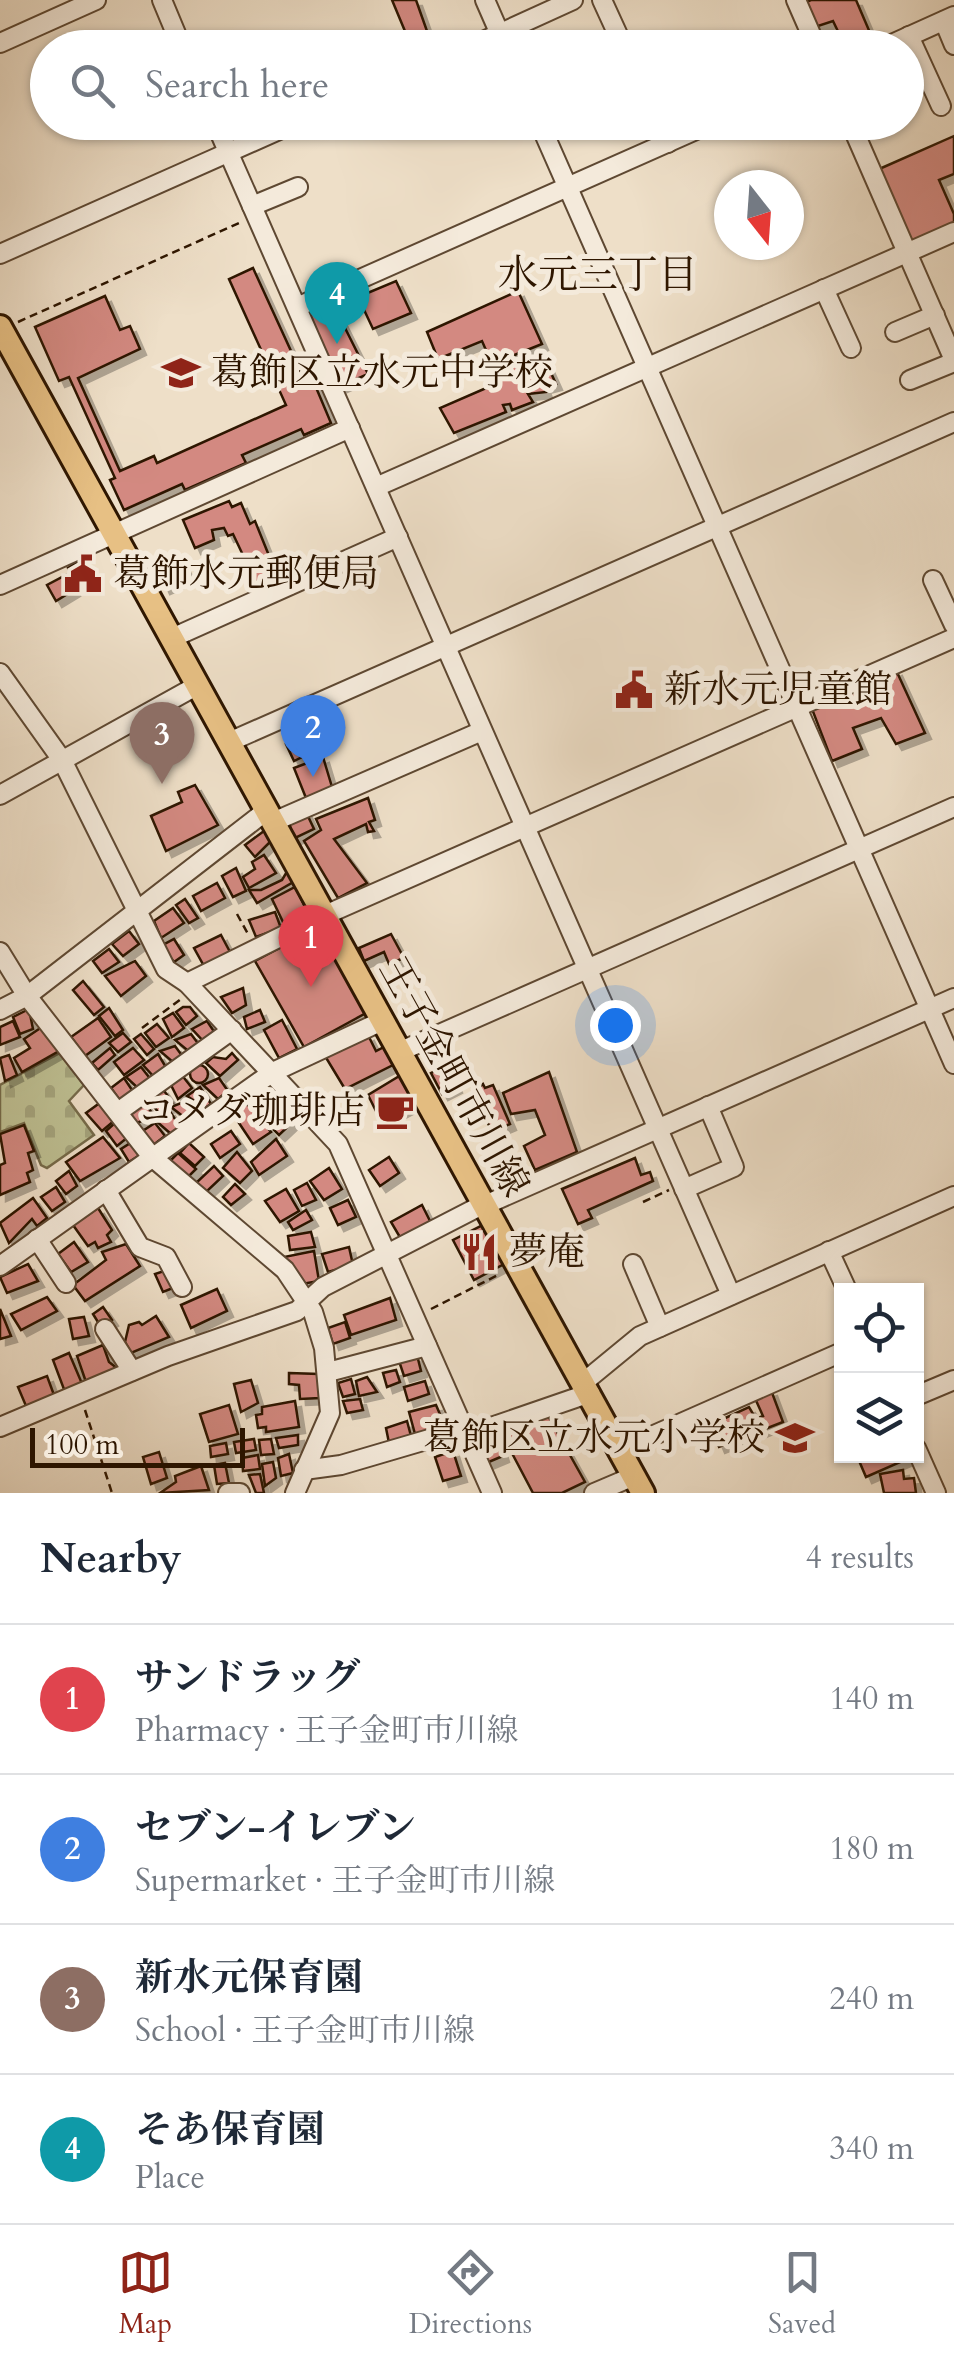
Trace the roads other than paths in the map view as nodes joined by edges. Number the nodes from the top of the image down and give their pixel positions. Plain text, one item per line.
1 (96, 0) edge
2 (162, 0) edge
3 (485, 0) edge
4 (573, 0) edge
5 (602, 0) edge
6 (796, 0) edge
7 (949, 18) edge
8 (174, 30) edge
9 (498, 30) edge
10 (520, 30) edge
11 (616, 30) edge
12 (809, 30) edge
13 (923, 30) edge
14 (0, 43) edge
15 (954, 44) edge
16 (924, 68) edge
17 (941, 106) dead end
18 (223, 140) edge
19 (256, 140) edge
20 (547, 140) edge
21 (667, 140) edge
22 (675, 140) edge
23 (858, 140) edge
24 (668, 143) junction
25 (228, 152) junction
26 (298, 187) dead end
27 (568, 187) junction
28 (251, 212) junction
29 (954, 232) edge
30 (907, 253) junction
31 (0, 254) edge
32 (824, 289) junction
33 (297, 307) junction
34 (934, 315) junction
35 (4, 331) edge
36 (895, 332) dead end
37 (850, 348) dead end
38 (954, 360) edge
39 (646, 368) junction
40 (910, 380) dead end
41 (954, 422) edge
42 (350, 428) junction
43 (376, 488) junction
44 (716, 526) junction
45 (115, 533) junction
46 (398, 538) junction
47 (933, 580) dead end
48 (0, 585) edge
49 (954, 625) edge
50 (172, 638) junction
51 (954, 638) edge
52 (446, 646) junction
53 (0, 673) edge
54 (198, 685) junction
55 (797, 708) junction
56 (482, 731) junction
57 (230, 742) junction
58 (62, 760) junction
59 (0, 795) edge
60 (954, 808) edge
61 (270, 817) junction
62 (526, 827) junction
63 (858, 850) junction
64 (136, 912) junction
65 (325, 915) junction
66 (0, 952) edge
67 (588, 969) junction
68 (190, 986) junction
69 (27, 996) junction
70 (954, 998) edge
71 (930, 1009) junction
72 (0, 1010) edge
73 (384, 1020) junction
74 (232, 1030) junction
75 (401, 1051) junction
76 (954, 1064) edge
77 (273, 1072) junction
78 (708, 1106) junction
79 (118, 1112) junction
80 (658, 1129) junction
81 (152, 1157) junction
82 (680, 1188) junction
83 (106, 1190) junction
84 (954, 1196) edge
85 (485, 1204) junction
86 (37, 1239) junction
87 (829, 1251) junction
88 (390, 1254) junction
89 (632, 1264) dead end
90 (0, 1266) edge
91 (66, 1283) dead end
92 (844, 1283) edge
93 (182, 1288) dead end
94 (731, 1295) junction
95 (307, 1303) junction
96 (660, 1327) junction
97 (106, 1330) dead end
98 (427, 1346) junction
99 (834, 1356) edge
100 (132, 1371) junction
101 (328, 1372) junction
102 (954, 1380) edge
103 (587, 1388) junction
104 (924, 1393) edge
105 (0, 1427) edge
106 (457, 1434) junction
107 (620, 1450) junction
108 (923, 1463) edge
109 (304, 1470) junction
110 (639, 1484) edge
111 (228, 1493) edge
112 (240, 1493) edge
113 (295, 1493) edge
114 (492, 1493) edge
115 (594, 1493) edge
116 (936, 1493) edge

1 - 14 street
2 - 8 street
3 - 9 street
4 - 10 street
5 - 11 street
6 - 12 street
7 - 13 street
7 - 15 street
16 - 17 street
18 - 25 street
19 - 25 street
20 - 27 street
21 - 24 street
22 - 24 street
23 - 30 street
24 - 27 street
25 - 28 street
25 - 31 street
26 - 28 street
27 - 33 street
27 - 39 street
28 - 33 street
29 - 30 street
30 - 32 street
30 - 34 street
32 - 37 street
32 - 39 street
33 - 42 street
34 - 36 street
34 - 38 street
35 - 45 main road, 王子金町市川線
38 - 40 street
39 - 43 street
39 - 44 street
41 - 44 street
42 - 43 street
42 - 45 street
43 - 46 street
44 - 52 street
44 - 55 street
45 - 48 street
45 - 50 main road, 王子金町市川線
46 - 50 street
46 - 52 street
47 - 49 street
50 - 54 main road, 王子金町市川線
51 - 55 street
52 - 56 street
52 - 57 street
53 - 58 street
54 - 57 main road, 王子金町市川線
54 - 58 street
55 - 62 street
55 - 63 street
56 - 61 street
56 - 62 street
57 - 61 main road, 王子金町市川線
58 - 59 street
58 - 64 street
60 - 63 street
61 - 64 street
61 - 65 main road, 王子金町市川線
62 - 65 street
62 - 67 street
63 - 67 street
63 - 71 street
64 - 68 street
64 - 69 street
65 - 68 street
65 - 73 main road, 王子金町市川線
66 - 69 street
67 - 75 street
67 - 80 street
68 - 74 street
69 - 72 street
69 - 79 street
70 - 71 street
71 - 76 street
71 - 78 street
73 - 75 main road, 王子金町市川線
73 - 77 street
74 - 77 street
74 - 79 street
75 - 85 main road, 王子金町市川線
77 - 81 street
77 - 88 street
78 - 80 street
78 - 82 street
79 - 81 street
80 - 82 street
80 - 85 street
81 - 83 street
81 - 95 street
82 - 94 street
83 - 86 street
83 - 93 street
84 - 87 street
85 - 88 street
85 - 103 main road, 王子金町市川線
86 - 90 street
86 - 91 street
87 - 92 street
87 - 94 street
88 - 95 street
88 - 98 street
89 - 96 street
94 - 96 street
95 - 100 street
95 - 101 street
96 - 103 street
97 - 100 street
98 - 101 street
98 - 106 street
99 - 107 street
100 - 105 street
101 - 109 street
102 - 104 street
103 - 106 street
103 - 107 main road, 王子金町市川線
106 - 109 street
106 - 114 street
107 - 110 main road, 王子金町市川線
108 - 116 street
109 - 113 street
110 - 115 street
111 - 112 street

